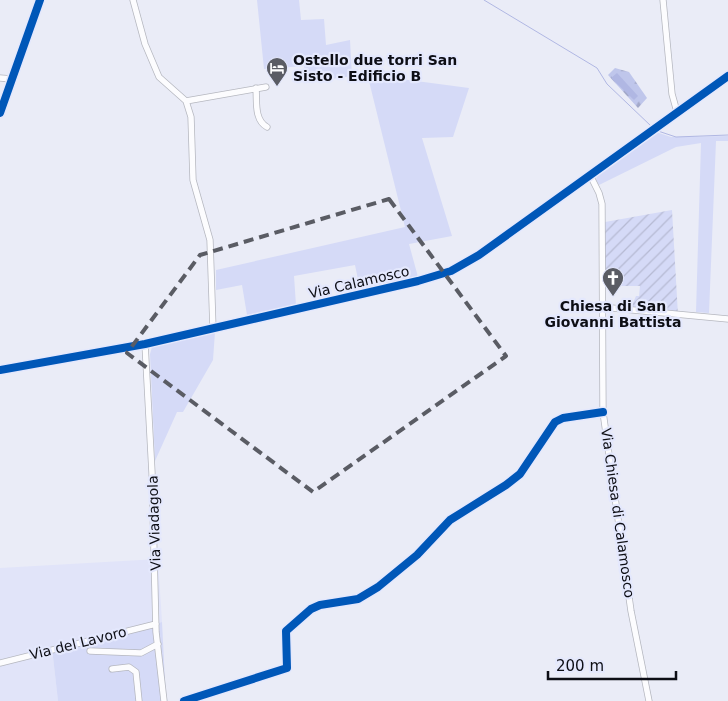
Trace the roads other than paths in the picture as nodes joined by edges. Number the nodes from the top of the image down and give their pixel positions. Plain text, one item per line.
1 (40, 0) edge
2 (133, 0) edge
3 (663, 0) edge
4 (728, 76) edge
5 (0, 78) edge
6 (13, 79) junction
7 (266, 86) dead end
8 (256, 88) junction
9 (186, 101) junction
10 (677, 112) junction
11 (0, 113) edge
12 (267, 127) dead end
13 (590, 175) junction
14 (601, 307) junction
15 (728, 319) edge
16 (213, 328) junction
17 (145, 344) junction
18 (0, 370) edge
19 (604, 412) junction
20 (156, 624) junction
21 (158, 644) junction
22 (90, 651) dead end
23 (0, 663) edge
24 (112, 669) dead end
25 (139, 701) edge
26 (164, 701) edge
27 (184, 701) edge
28 (648, 701) edge

1 - 6 main road
2 - 9 street
3 - 10 street
4 - 10 street, Via Calamosco
5 - 6 street
6 - 11 main road
7 - 8 street
8 - 9 street
8 - 12 street
9 - 16 street
10 - 13 street, Via Calamosco
13 - 14 street, Via Chiesa di Calamosco
13 - 16 street, Via Calamosco
14 - 15 street
14 - 19 street, Via Chiesa di Calamosco
16 - 17 street, Via Calamosco
17 - 18 street, Via Calamosco
17 - 20 street, Via Viadagola
19 - 27 street
19 - 28 street, Via Chiesa di Calamosco
20 - 21 street, Via Viadagola
20 - 23 street, Via del Lavoro
21 - 22 street
21 - 26 street, Via Viadagola
24 - 25 street

